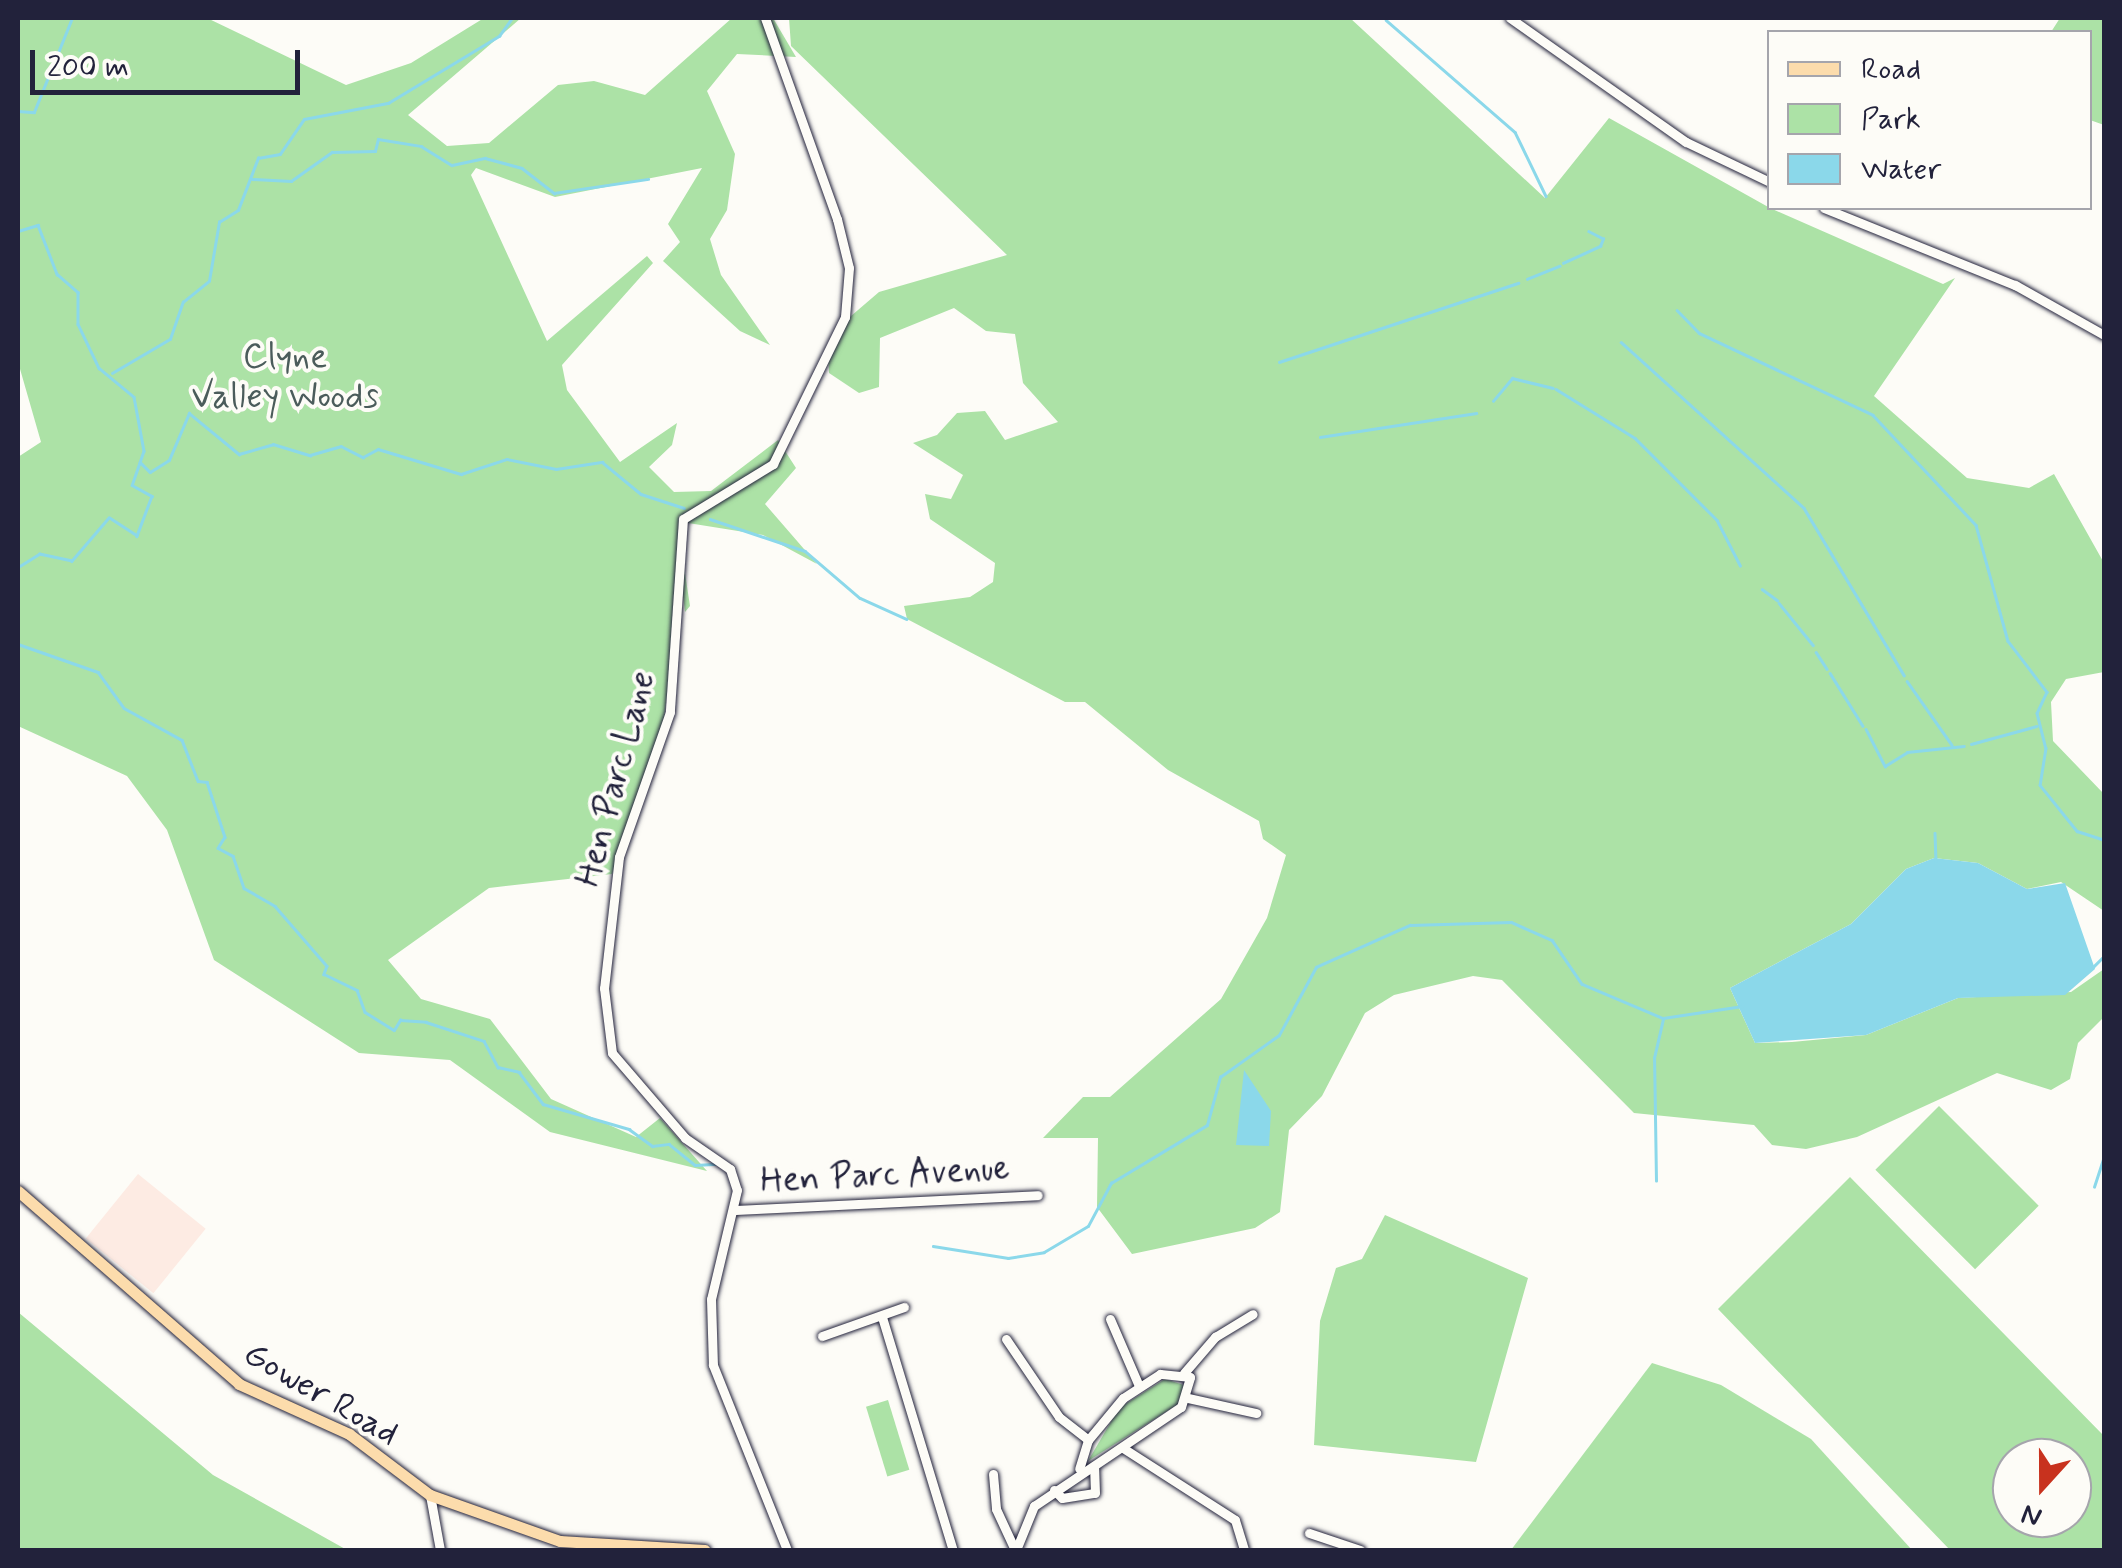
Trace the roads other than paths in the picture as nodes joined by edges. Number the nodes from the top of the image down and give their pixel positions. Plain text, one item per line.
1 (765, 18) edge
2 (1510, 18) edge
3 (1767, 181) edge
4 (1829, 210) edge
5 (2104, 336) edge
6 (18, 1192) edge
7 (1038, 1194) dead end
8 (735, 1210) junction
9 (904, 1306) dead end
10 (1253, 1314) dead end
11 (882, 1317) junction
12 (1110, 1319) dead end
13 (822, 1336) dead end
14 (1006, 1339) dead end
15 (1184, 1373) junction
16 (1139, 1386) junction
17 (1188, 1398) junction
18 (1256, 1412) dead end
19 (1088, 1440) junction
20 (1123, 1448) junction
21 (1094, 1466) junction
22 (1079, 1469) junction
23 (994, 1474) dead end
24 (1054, 1490) junction
25 (430, 1494) junction
26 (1310, 1533) dead end
27 (629, 1549) edge
28 (440, 1550) edge
29 (705, 1550) edge
30 (787, 1550) edge
31 (953, 1550) edge
32 (1016, 1550) edge
33 (1244, 1550) edge
34 (1360, 1550) edge

1 - 8 street, Hen Parc Lane
2 - 3 street
4 - 5 street
6 - 25 main road, Gower Road
7 - 8 street, Hen Parc Avenue
8 - 30 street
9 - 11 street
10 - 15 street
11 - 13 street
11 - 31 street
12 - 16 street
14 - 19 street
15 - 16 street
15 - 17 street
16 - 19 street
17 - 18 street
17 - 20 street
19 - 22 street
20 - 21 street
20 - 33 street
21 - 22 street
21 - 24 street
22 - 24 street
23 - 32 street
24 - 32 street
25 - 27 main road, Gower Road
25 - 28 street
26 - 34 street
27 - 29 main road, Gower Road

